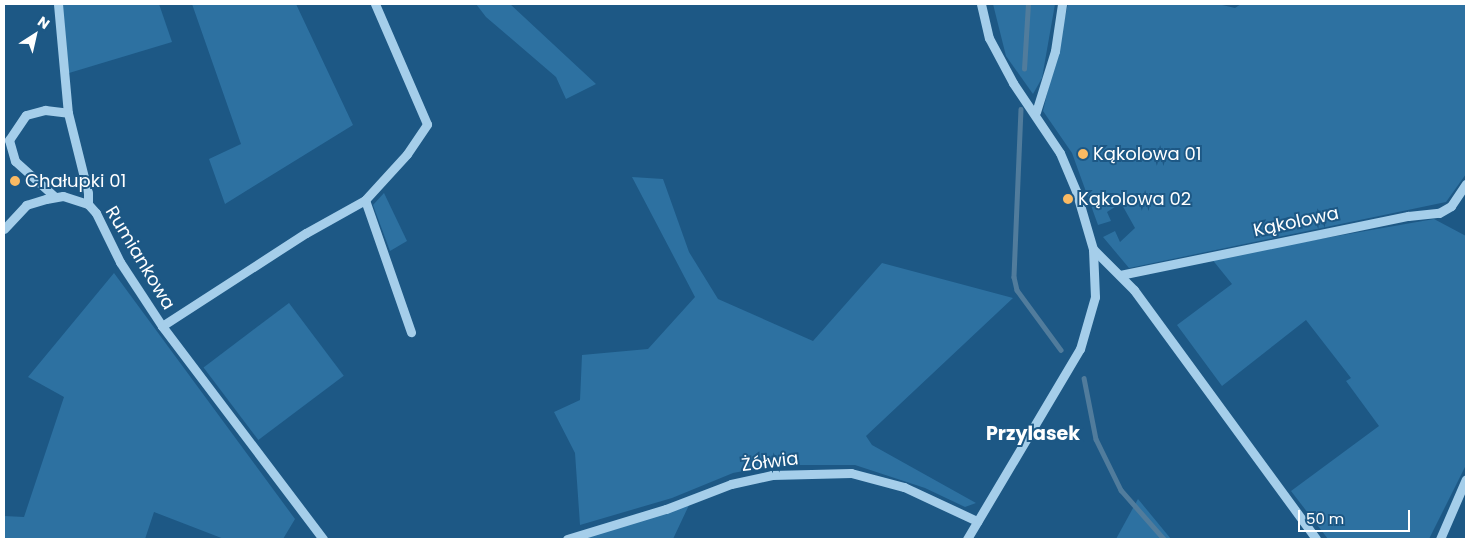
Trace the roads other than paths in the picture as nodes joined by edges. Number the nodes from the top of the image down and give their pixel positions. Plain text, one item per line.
1 (58, 4) edge
2 (375, 4) edge
3 (981, 4) edge
4 (1062, 4) edge
5 (68, 112) junction
6 (1036, 112) junction
7 (1466, 184) edge
8 (54, 196) junction
9 (365, 200) junction
10 (88, 204) junction
11 (4, 229) edge
12 (1093, 249) junction
13 (1120, 275) junction
14 (162, 326) junction
15 (411, 332) dead end
16 (1466, 479) edge
17 (977, 521) junction
18 (323, 539) edge
19 (567, 539) edge
20 (966, 539) edge
21 (1316, 539) edge
22 (1440, 539) edge

1 - 5 street, Rumiankowa
2 - 9 street
3 - 6 street
4 - 6 street
5 - 8 street
5 - 10 street, Rumiankowa
6 - 12 street
7 - 13 street, Kąkolowa
8 - 10 street
8 - 11 street
9 - 14 street
9 - 15 street
10 - 14 street, Rumiankowa
12 - 13 street
12 - 17 street
13 - 21 street
14 - 18 street, Rumiankowa
16 - 22 street
17 - 19 street, Żółwia
17 - 20 street

